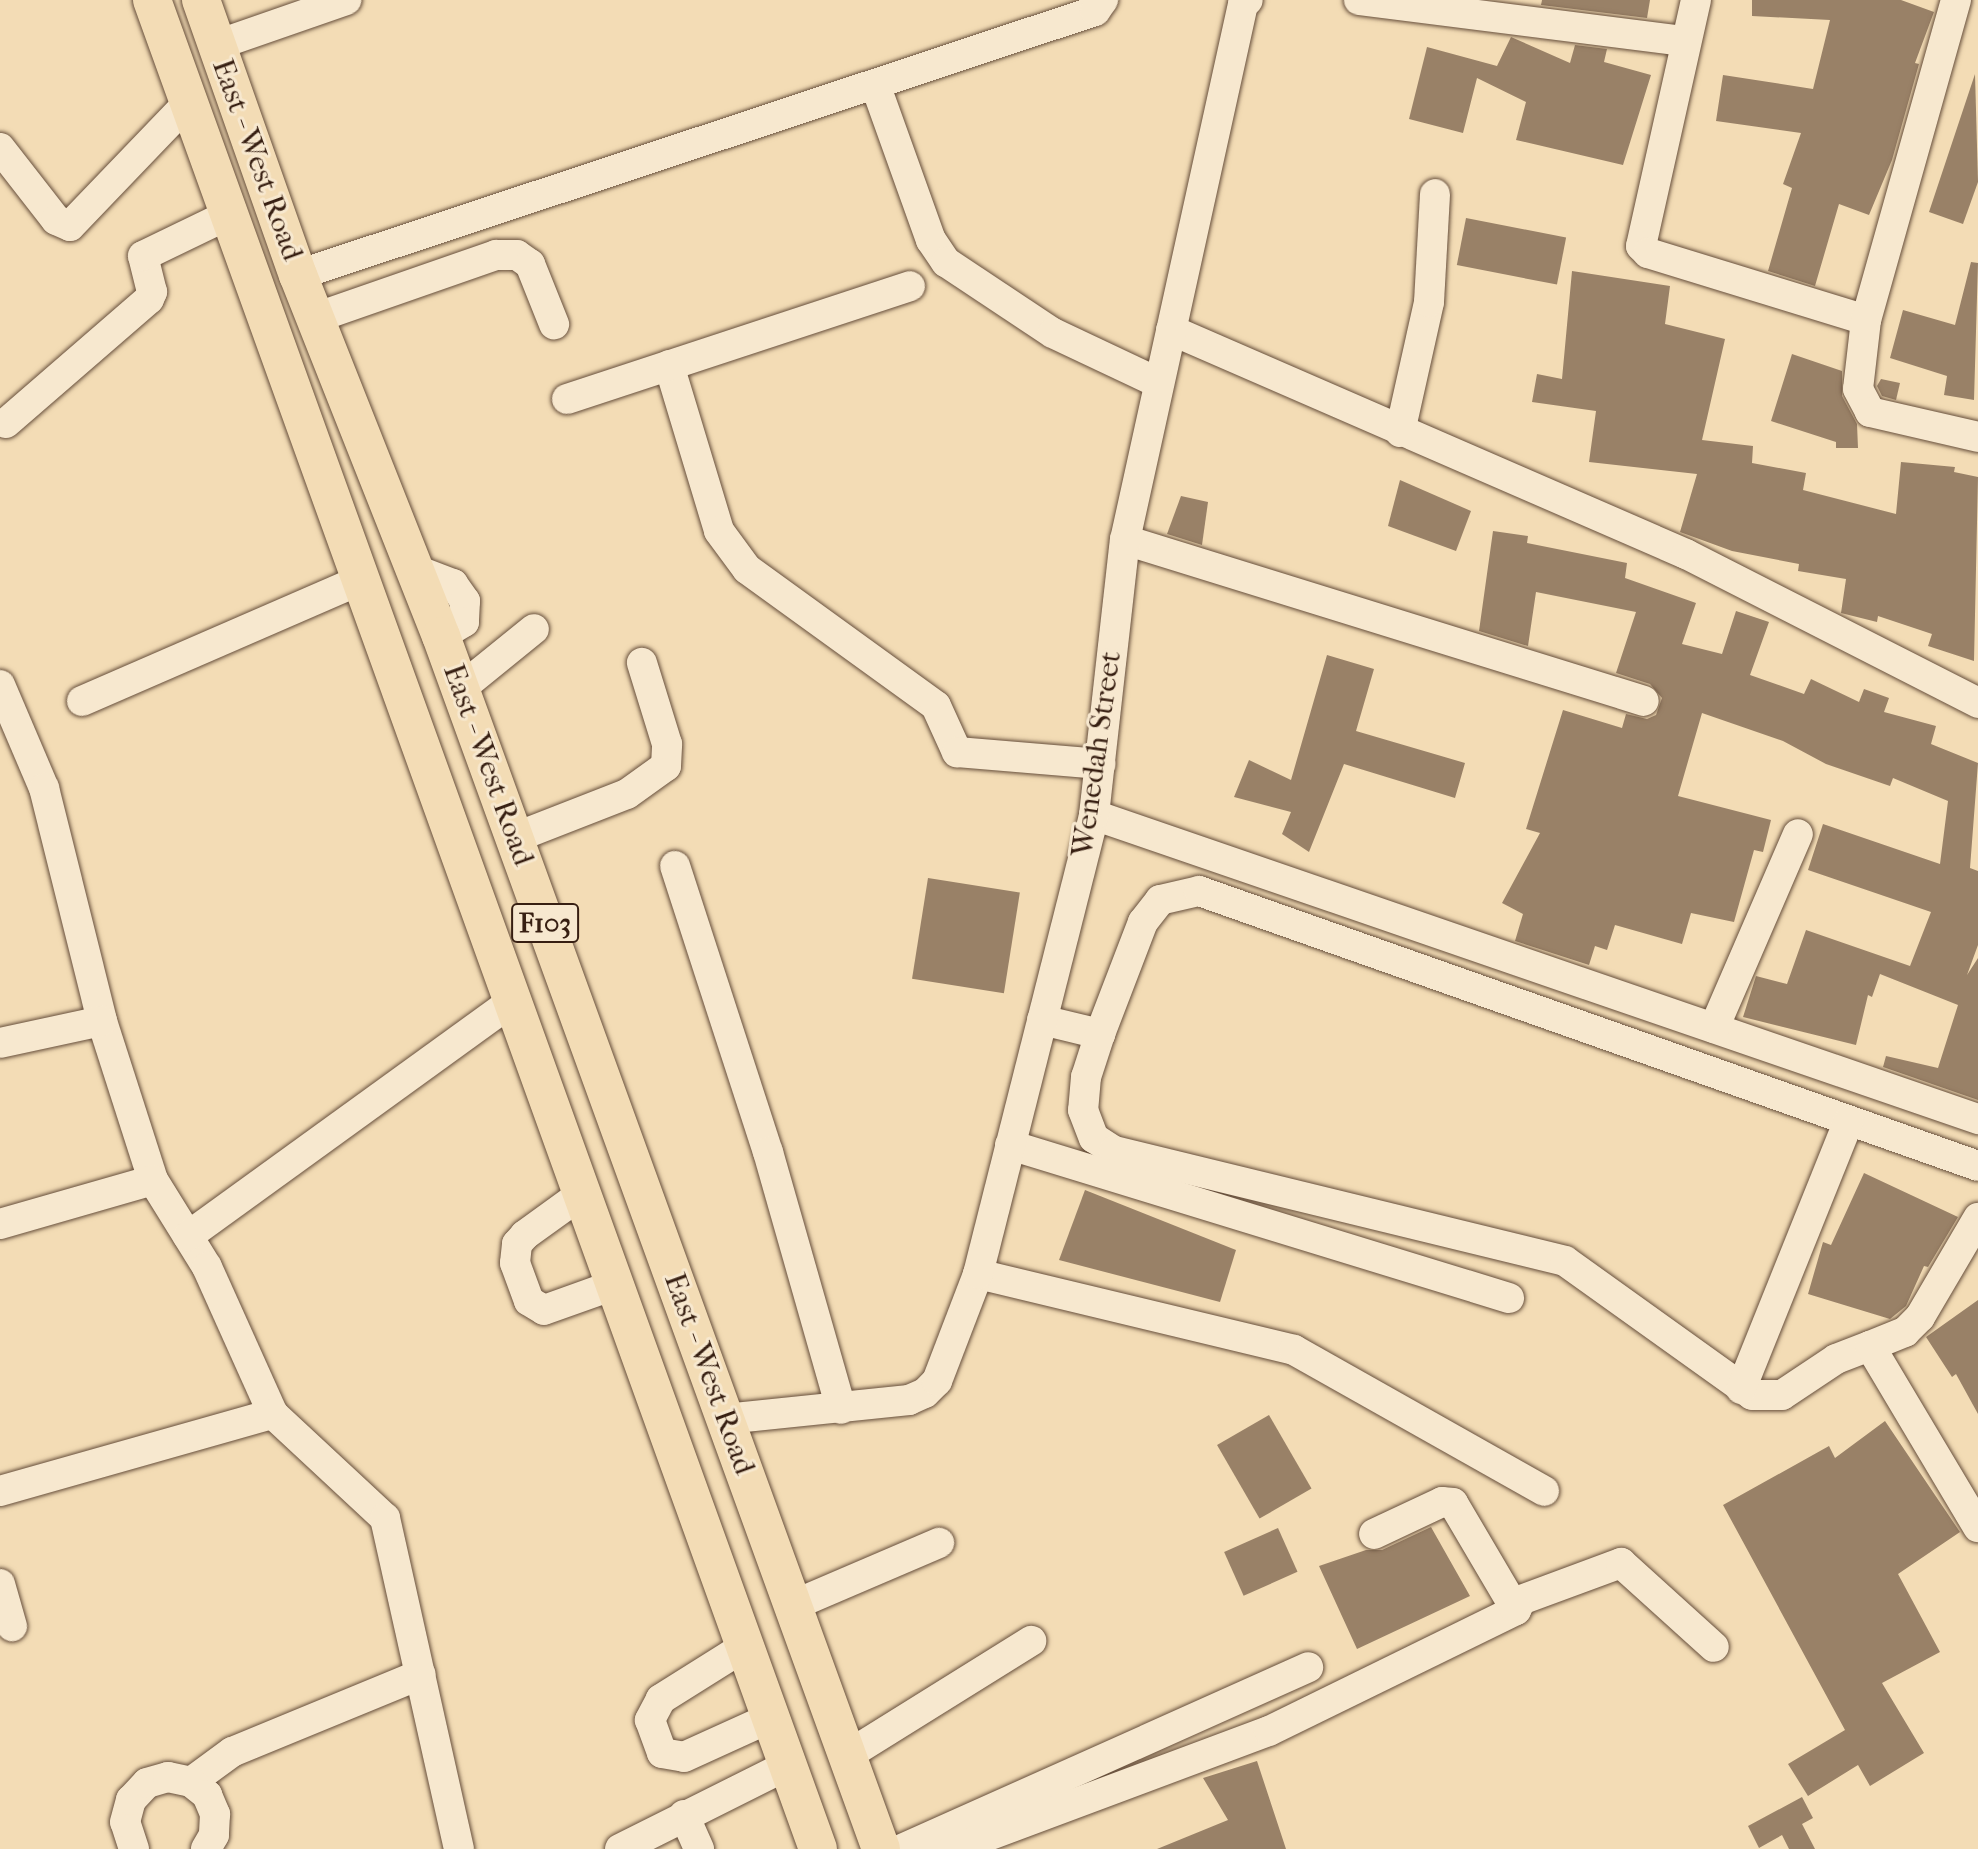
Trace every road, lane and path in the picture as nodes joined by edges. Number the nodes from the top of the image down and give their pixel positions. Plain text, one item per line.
1 (152, 0) edge
2 (201, 0) edge
3 (346, 0) edge
4 (1103, 0) edge
5 (1248, 0) edge
6 (1359, 0) edge
7 (1696, 0) edge
8 (1956, 0) edge
9 (1427, 2) edge
10 (1685, 41) junction
11 (217, 45) junction
12 (875, 84) junction
13 (189, 102) junction
14 (0, 148) edge
15 (1435, 194) dead end
16 (230, 214) junction
17 (298, 275) junction
18 (910, 286) dead end
19 (315, 318) junction
20 (1866, 320) junction
21 (554, 324) dead end
22 (1171, 330) junction
23 (669, 365) junction
24 (1159, 383) junction
25 (567, 399) dead end
26 (6, 423) dead end
27 (1400, 432) junction
28 (1978, 437) edge
29 (1125, 540) junction
30 (362, 579) junction
31 (534, 629) dead end
32 (642, 663) dead end
33 (0, 685) edge
34 (460, 689) junction
35 (82, 701) dead end
36 (1644, 701) dead end
37 (1978, 703) edge
38 (1100, 764) junction
39 (1094, 815) junction
40 (1798, 834) dead end
41 (514, 838) junction
42 (675, 866) dead end
43 (515, 999) junction
44 (1042, 1020) junction
45 (102, 1021) junction
46 (1714, 1028) junction
47 (1100, 1034) junction
48 (0, 1043) edge
49 (1978, 1119) edge
50 (1849, 1121) junction
51 (1010, 1145) junction
52 (1978, 1166) edge
53 (153, 1180) junction
54 (583, 1193) junction
55 (1978, 1218) edge
56 (0, 1224) edge
57 (188, 1236) junction
58 (978, 1274) junction
59 (614, 1285) junction
60 (1509, 1298) dead end
61 (1870, 1346) junction
62 (1741, 1389) junction
63 (841, 1409) junction
64 (273, 1414) junction
65 (725, 1419) junction
66 (0, 1491) edge
67 (1544, 1491) dead end
68 (1978, 1527) edge
69 (1374, 1534) dead end
70 (939, 1543) dead end
71 (0, 1584) edge
72 (794, 1605) junction
73 (1516, 1610) junction
74 (12, 1626) dead end
75 (1031, 1641) dead end
76 (747, 1645) junction
77 (1714, 1647) dead end
78 (1308, 1667) dead end
79 (421, 1674) junction
80 (772, 1717) junction
81 (848, 1755) junction
82 (788, 1765) junction
83 (191, 1782) junction
84 (684, 1815) junction
85 (134, 1849) edge
86 (206, 1849) edge
87 (459, 1849) edge
88 (620, 1849) edge
89 (699, 1849) edge
90 (818, 1849) edge
91 (881, 1849) edge
92 (902, 1849) edge
93 (953, 1849) edge

1 - 13 main road, East - West Road / F103
2 - 11 main road, East - West Road / F103
3 - 11 street
4 - 12 street
5 - 22 street, Wenedah Street
6 - 9 street
7 - 10 street
8 - 20 street
9 - 10 street
10 - 20 street
11 - 17 main road, East - West Road / F103
12 - 17 street
12 - 24 street
13 - 14 street
13 - 16 main road, East - West Road / F103
15 - 27 street
16 - 26 street
16 - 30 main road, East - West Road / F103
17 - 19 main road, East - West Road / F103
18 - 23 street
19 - 21 street
19 - 34 main road, East - West Road / F103
20 - 28 street
22 - 24 street, Wenedah Street
22 - 27 street
23 - 25 street
23 - 38 street
24 - 29 street, Wenedah Street
27 - 37 street
29 - 36 street
29 - 38 street, Wenedah Street
30 - 35 street
30 - 43 main road, East - West Road / F103
31 - 34 street
32 - 41 street
33 - 45 street
34 - 41 main road, East - West Road / F103
38 - 39 street, Wenedah Street
39 - 44 street, Wenedah Street
39 - 46 street
40 - 46 street
41 - 65 main road, East - West Road / F103
42 - 63 street
43 - 54 main road, East - West Road / F103
43 - 57 street
44 - 47 street
44 - 51 street, Wenedah Street
45 - 48 street
45 - 53 street
46 - 49 street
47 - 50 street
47 - 62 street
50 - 52 street
50 - 62 street
51 - 58 street, Wenedah Street
51 - 60 street
53 - 56 street
53 - 57 street
54 - 59 main road, East - West Road / F103
54 - 59 street
55 - 61 street
57 - 64 street
58 - 63 street, Wenedah Street
58 - 67 street
59 - 76 main road, East - West Road / F103
61 - 62 street
61 - 68 street
63 - 65 street, Wenedah Street
64 - 66 street
64 - 79 street
65 - 72 main road, East - West Road / F103
69 - 73 street
70 - 72 street
71 - 74 street
72 - 81 main road, East - West Road / F103
73 - 77 street
73 - 93 street
75 - 81 street
76 - 80 main road, East - West Road / F103
76 - 80 street
78 - 92 street
79 - 83 street
79 - 87 street
80 - 82 main road, East - West Road / F103
81 - 91 main road, East - West Road / F103
82 - 84 street
82 - 90 main road, East - West Road / F103
83 - 85 street
83 - 86 street
84 - 88 street
84 - 89 street

